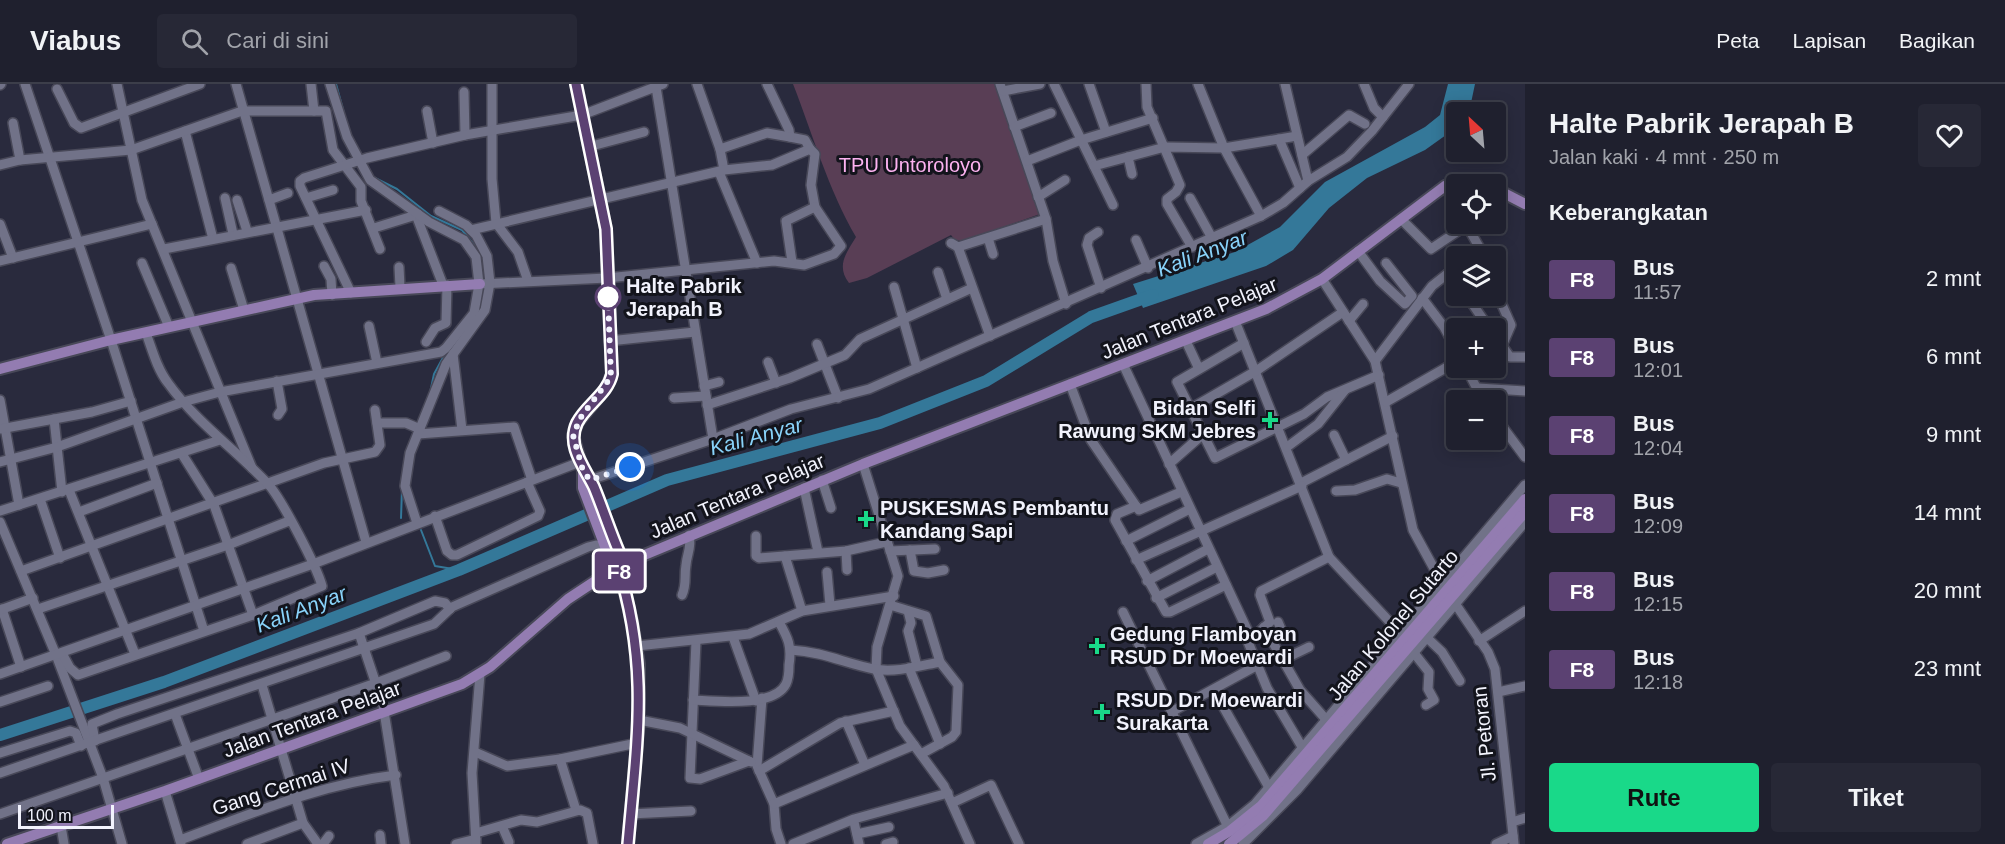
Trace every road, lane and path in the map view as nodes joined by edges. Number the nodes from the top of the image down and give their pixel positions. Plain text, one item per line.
1 (25, 84) edge
2 (117, 84) edge
3 (168, 84) edge
4 (200, 84) edge
5 (237, 84) edge
6 (311, 84) edge
7 (330, 84) edge
8 (492, 84) edge
9 (576, 84) edge
10 (697, 84) edge
11 (767, 84) edge
12 (1040, 84) edge
13 (1054, 84) edge
14 (1089, 84) edge
15 (1146, 84) edge
16 (1198, 84) edge
17 (1285, 84) edge
18 (1364, 84) edge
19 (1409, 84) edge
20 (660, 85) edge
21 (1001, 88) edge
22 (57, 89) dead end
23 (464, 92) dead end
24 (172, 95) junction
25 (123, 111) junction
26 (242, 111) junction
27 (314, 111) junction
28 (428, 111) dead end
29 (1051, 113) dead end
30 (582, 115) junction
31 (1383, 117) junction
32 (1152, 118) junction
33 (13, 123) dead end
34 (1365, 124) dead end
35 (1014, 127) junction
36 (494, 129) junction
37 (185, 131) junction
38 (644, 132) dead end
39 (1106, 132) junction
40 (465, 135) junction
41 (790, 136) junction
42 (1297, 136) junction
43 (1280, 139) junction
44 (1081, 140) junction
45 (433, 143) junction
46 (588, 147) junction
47 (1165, 147) junction
48 (1224, 148) junction
49 (720, 149) junction
50 (810, 149) junction
51 (131, 150) junction
52 (1302, 155) junction
53 (1128, 157) junction
54 (50, 158) junction
55 (363, 159) junction
56 (20, 160) junction
57 (1027, 161) junction
58 (0, 165) edge
59 (345, 166) junction
60 (1094, 166) junction
61 (722, 171) junction
62 (1132, 174) dead end
63 (1065, 180) dead end
64 (1308, 181) junction
65 (672, 183) junction
66 (1445, 186) edge
67 (1299, 188) junction
68 (333, 190) dead end
69 (288, 193) dead end
70 (1506, 194) edge
71 (1038, 197) junction
72 (225, 198) dead end
73 (306, 198) junction
74 (1190, 198) dead end
75 (601, 199) junction
76 (237, 200) dead end
77 (268, 200) junction
78 (1525, 204) edge
79 (1113, 205) dead end
80 (815, 207) junction
81 (366, 210) junction
82 (439, 211) dead end
83 (417, 215) junction
84 (1261, 216) junction
85 (1046, 219) junction
86 (1401, 219) junction
87 (317, 221) junction
88 (496, 223) junction
89 (0, 224) edge
90 (152, 224) junction
91 (276, 225) junction
92 (374, 228) junction
93 (471, 230) junction
94 (247, 231) junction
95 (1098, 232) dead end
96 (233, 234) junction
97 (1453, 234) edge
98 (213, 238) junction
99 (988, 238) junction
100 (1212, 238) junction
101 (1136, 240) dead end
102 (78, 242) junction
103 (1192, 247) junction
104 (164, 249) junction
105 (380, 249) dead end
106 (1358, 251) junction
107 (993, 254) dead end
108 (13, 258) junction
109 (0, 261) edge
110 (792, 262) junction
111 (1386, 262) dead end
112 (142, 263) dead end
113 (757, 263) junction
114 (324, 266) dead end
115 (399, 267) dead end
116 (231, 268) dead end
117 (1148, 268) junction
118 (686, 269) junction
119 (938, 272) dead end
120 (1446, 276) edge
121 (607, 278) junction
122 (1322, 279) junction
123 (528, 281) junction
124 (483, 284) junction
125 (445, 285) junction
126 (400, 287) junction
127 (894, 287) dead end
128 (972, 288) junction
129 (1101, 288) junction
130 (351, 292) junction
131 (332, 295) junction
132 (296, 298) junction
133 (1422, 298) junction
134 (948, 299) junction
135 (1066, 304) junction
136 (1363, 304) dead end
137 (1501, 306) edge
138 (244, 310) junction
139 (1343, 312) junction
140 (904, 320) junction
141 (192, 321) junction
142 (1235, 321) junction
143 (1349, 321) junction
144 (369, 326) dead end
145 (169, 327) junction
146 (1446, 331) edge
147 (695, 332) junction
148 (1506, 332) edge
149 (146, 333) junction
150 (990, 336) junction
151 (111, 340) junction
152 (609, 341) junction
153 (1186, 341) junction
154 (426, 342) dead end
155 (1244, 343) junction
156 (817, 344) dead end
157 (451, 350) junction
158 (1506, 354) edge
159 (1525, 357) edge
160 (768, 362) dead end
161 (1375, 362) junction
162 (377, 363) junction
163 (824, 364) junction
164 (1123, 364) junction
165 (916, 368) junction
166 (1446, 368) edge
167 (0, 369) edge
168 (1199, 369) junction
169 (1256, 371) junction
170 (318, 373) junction
171 (1378, 375) junction
172 (1472, 378) edge
173 (277, 381) junction
174 (719, 381) dead end
175 (776, 383) junction
176 (1070, 384) junction
177 (1478, 388) joint
178 (1345, 390) junction
179 (1523, 391) edge
180 (220, 392) junction
181 (705, 396) junction
182 (674, 398) dead end
183 (838, 398) junction
184 (0, 400) edge
185 (131, 401) junction
186 (183, 402) junction
187 (1386, 402) junction
188 (1190, 409) junction
189 (1311, 409) junction
190 (375, 410) dead end
191 (278, 416) dead end
192 (54, 419) junction
193 (136, 420) junction
194 (1322, 421) junction
195 (377, 423) junction
196 (1278, 426) junction
197 (3, 429) edge
198 (417, 429) junction
199 (462, 430) junction
200 (1506, 431) edge
201 (1203, 435) junction
202 (1334, 435) dead end
203 (1393, 436) junction
204 (714, 439) junction
205 (220, 440) junction
206 (57, 447) junction
207 (1287, 447) junction
208 (182, 454) junction
209 (1525, 457) edge
210 (11, 459) junction
211 (341, 459) junction
212 (1347, 460) junction
213 (0, 462) edge
214 (151, 464) junction
215 (863, 464) junction
216 (1169, 464) junction
217 (253, 470) junction
218 (585, 478) junction
219 (822, 480) junction
220 (530, 481) junction
221 (157, 483) junction
222 (1401, 483) junction
223 (268, 484) junction
224 (1302, 484) junction
225 (1525, 485) edge
226 (804, 488) junction
227 (66, 491) junction
228 (1336, 491) dead end
229 (1181, 492) junction
230 (40, 499) junction
231 (1525, 500) edge
232 (214, 505) junction
233 (19, 506) junction
234 (1136, 506) junction
235 (831, 508) dead end
236 (1190, 509) junction
237 (0, 511) edge
238 (79, 512) junction
239 (1525, 512) edge
240 (435, 516) junction
241 (170, 520) junction
242 (289, 521) junction
243 (0, 522) edge
244 (417, 522) junction
245 (1520, 524) edge
246 (1200, 531) junction
247 (689, 535) junction
248 (756, 536) dead end
249 (1126, 541) junction
250 (366, 542) junction
251 (228, 545) junction
252 (888, 546) junction
253 (92, 548) junction
254 (935, 549) dead end
255 (1208, 549) junction
256 (910, 550) junction
257 (846, 551) junction
258 (818, 552) junction
259 (785, 556) junction
260 (1329, 557) junction
261 (60, 558) junction
262 (181, 560) junction
263 (616, 560) junction
264 (1137, 560) junction
265 (314, 564) junction
266 (1217, 567) junction
267 (847, 570) dead end
268 (944, 570) dead end
269 (21, 571) junction
270 (827, 572) dead end
271 (603, 574) junction
272 (1147, 581) junction
273 (107, 584) junction
274 (1226, 585) junction
275 (244, 586) junction
276 (1448, 593) junction
277 (682, 595) dead end
278 (33, 598) junction
279 (1156, 598) junction
280 (892, 601) junction
281 (196, 605) junction
282 (831, 605) junction
283 (1, 609) edge
284 (38, 609) junction
285 (450, 609) junction
286 (802, 611) junction
287 (908, 611) junction
288 (1525, 611) edge
289 (1123, 612) dead end
290 (253, 615) junction
291 (779, 622) junction
292 (1278, 622) dead end
293 (1264, 627) junction
294 (126, 630) junction
295 (204, 631) junction
296 (359, 633) junction
297 (1423, 634) junction
298 (733, 637) junction
299 (1251, 638) junction
300 (696, 640) junction
301 (1272, 641) junction
302 (1479, 641) junction
303 (1406, 642) junction
304 (637, 646) junction
305 (1309, 647) dead end
306 (365, 649) junction
307 (791, 650) junction
308 (59, 654) junction
309 (135, 654) junction
310 (446, 656) dead end
311 (1282, 660) junction
312 (940, 662) junction
313 (1256, 666) junction
314 (21, 667) junction
315 (913, 667) junction
316 (876, 669) junction
317 (0, 674) edge
318 (480, 674) junction
319 (1460, 681) dead end
320 (376, 683) junction
321 (262, 685) junction
322 (48, 686) dead end
323 (1525, 686) edge
324 (1498, 692) junction
325 (1, 700) edge
326 (693, 700) junction
327 (759, 700) junction
328 (1426, 705) dead end
329 (1224, 708) dead end
330 (894, 711) junction
331 (1173, 711) junction
332 (175, 714) junction
333 (384, 714) junction
334 (273, 718) junction
335 (639, 720) junction
336 (846, 720) junction
337 (1328, 723) junction
338 (690, 733) junction
339 (88, 740) junction
340 (637, 743) junction
341 (940, 744) junction
342 (914, 745) junction
343 (187, 748) junction
344 (281, 749) junction
345 (1304, 751) junction
346 (475, 752) junction
347 (0, 753) edge
348 (921, 754) junction
349 (560, 759) junction
350 (865, 765) junction
351 (755, 766) junction
352 (0, 773) edge
353 (396, 776) junction
354 (103, 778) junction
355 (199, 779) junction
356 (165, 791) junction
357 (1270, 791) junction
358 (948, 793) junction
359 (296, 797) junction
360 (952, 803) junction
361 (774, 804) junction
362 (113, 808) junction
363 (576, 810) junction
364 (691, 811) dead end
365 (0, 814) edge
366 (630, 814) junction
367 (1525, 818) edge
368 (854, 822) dead end
369 (1512, 822) junction
370 (303, 823) junction
371 (61, 826) junction
372 (502, 826) junction
373 (889, 827) dead end
374 (329, 836) dead end
375 (1235, 838) edge
376 (476, 839) edge
377 (858, 839) edge
378 (1514, 840) edge
379 (180, 842) edge
380 (509, 842) dead end
381 (7, 844) edge
382 (64, 844) edge
383 (122, 844) edge
384 (247, 844) edge
385 (321, 844) edge
386 (405, 844) edge
387 (456, 844) edge
388 (592, 844) edge
389 (628, 844) edge
390 (781, 844) edge
391 (793, 844) edge
392 (970, 844) edge
393 (1019, 844) edge
394 (1196, 844) edge
395 (1208, 844) edge
396 (1496, 844) edge

1 - 54 street
2 - 25 street
3 - 24 street
4 - 24 street
5 - 26 street
6 - 27 street
7 - 55 street
8 - 36 street
9 - 30 main road
10 - 49 street
11 - 41 street
12 - 21 street
13 - 44 street
14 - 39 street
15 - 32 street
16 - 48 street
17 - 42 street
18 - 31 street
19 - 31 street
20 - 30 street
20 - 65 street
21 - 35 street
22 - 25 street
23 - 40 street
24 - 25 street
25 - 51 street
26 - 27 street
26 - 37 street
26 - 77 street
27 - 59 street
28 - 45 street
29 - 35 street
30 - 36 street
30 - 46 main road
31 - 64 street
32 - 39 street
32 - 47 street
33 - 56 street
34 - 52 street
35 - 57 street
36 - 40 street
36 - 88 street
37 - 51 street
37 - 98 street
38 - 46 street
39 - 44 street
40 - 45 street
41 - 49 street
41 - 50 street
42 - 43 street
42 - 52 street
43 - 48 street
43 - 67 street
44 - 57 street
44 - 60 street
45 - 55 street
46 - 75 main road
47 - 48 street
47 - 53 street
47 - 103 street
48 - 84 street
49 - 61 street
50 - 61 street
50 - 80 street
51 - 54 street
51 - 90 street
52 - 64 street
53 - 60 street
53 - 62 street
54 - 56 street
54 - 102 street
55 - 59 street
55 - 83 street
56 - 58 street
57 - 71 street
59 - 73 street
59 - 81 street
60 - 79 street
61 - 65 street
61 - 113 street
63 - 71 street
64 - 67 street
65 - 75 street
65 - 118 street
66 - 86 main road, Jalan Tentara Pelajar
67 - 84 street
68 - 73 street
69 - 77 street
70 - 78 main road
71 - 85 street
72 - 96 street
73 - 87 street
74 - 100 street
75 - 88 street
75 - 121 main road
76 - 94 street
77 - 91 street
80 - 110 street
80 - 110 street
81 - 87 street
81 - 92 street
82 - 93 street
83 - 92 street
83 - 124 street
83 - 125 street
84 - 100 street
85 - 99 street
85 - 135 street
86 - 97 street
86 - 106 main road, Jalan Tentara Pelajar
87 - 91 street
87 - 130 street
88 - 93 street
88 - 123 street
89 - 108 street
90 - 102 street
90 - 104 street
91 - 94 street
91 - 132 street
92 - 105 street
93 - 124 street
94 - 96 street
95 - 129 street
96 - 98 street
98 - 104 street
99 - 107 street
99 - 128 street
100 - 103 street
101 - 117 street
102 - 108 street
102 - 151 street
103 - 117 street
104 - 141 street
106 - 111 street
106 - 122 main road, Jalan Tentara Pelajar
108 - 109 street
110 - 113 street
112 - 145 street
113 - 118 street
114 - 131 street
115 - 126 street
116 - 138 street
117 - 129 street
118 - 121 street
118 - 147 street
119 - 134 street
120 - 133 street
121 - 123 street
121 - 152 main road
122 - 139 street, Jl. Petoran
122 - 142 main road, Jalan Tentara Pelajar
123 - 124 street
124 - 125 main road
124 - 157 street
125 - 126 main road
125 - 154 street
126 - 130 main road
127 - 140 street
128 - 134 street
128 - 150 street
129 - 135 street
130 - 131 main road
131 - 132 main road
132 - 138 main road
132 - 170 street
133 - 146 street
133 - 161 street
134 - 140 street
135 - 150 street
136 - 143 street
137 - 148 street
138 - 141 main road
139 - 143 street, Jl. Petoran
139 - 169 street
140 - 163 street
140 - 165 street
141 - 145 main road
141 - 180 street
142 - 153 main road, Jalan Tentara Pelajar
142 - 155 street
143 - 161 street, Jl. Petoran
144 - 162 street
145 - 149 main road
147 - 152 street
147 - 181 street
149 - 151 main road
149 - 186 street
150 - 165 street
151 - 167 main road
151 - 185 street
152 - 218 main road
153 - 164 main road, Jalan Tentara Pelajar
153 - 168 street
155 - 168 street
155 - 169 street
156 - 163 street
157 - 162 street
157 - 198 street
157 - 199 street
158 - 159 street
160 - 175 street
161 - 171 street, Jl. Petoran
162 - 170 street
163 - 175 street
163 - 183 street
164 - 176 main road, Jalan Tentara Pelajar
164 - 216 street
165 - 183 street
166 - 187 street
168 - 188 street
169 - 188 street
169 - 196 street
170 - 173 street
170 - 211 street
171 - 178 street
171 - 187 street, Jl. Petoran
172 - 177 street
173 - 180 street
173 - 191 street
174 - 181 street
175 - 181 street
176 - 215 main road, Jalan Tentara Pelajar
176 - 234 street
177 - 179 street
178 - 189 street
178 - 194 street
180 - 186 street
180 - 217 street
181 - 182 street
181 - 204 street
183 - 204 street
184 - 197 street
185 - 192 street
185 - 193 street
186 - 193 street
186 - 205 street
187 - 203 street, Jl. Petoran
188 - 201 street
189 - 194 street
189 - 196 street
190 - 195 street
192 - 197 street
192 - 206 street
193 - 206 street
193 - 214 street
194 - 207 street
195 - 198 street
195 - 211 street
196 - 201 street
196 - 207 street
197 - 210 street
198 - 199 street
198 - 244 street
199 - 220 street
200 - 209 street
201 - 216 street
202 - 212 street
203 - 212 street
203 - 222 street, Jl. Petoran
204 - 218 street
205 - 208 street
205 - 217 street
206 - 210 street
206 - 227 street
207 - 224 street
208 - 214 street
208 - 232 street
210 - 213 street
210 - 233 street
211 - 223 street
211 - 250 street
212 - 224 street
214 - 221 street
214 - 227 street
215 - 219 main road, Jalan Tentara Pelajar
215 - 252 street
216 - 229 street
217 - 223 street
218 - 220 street
218 - 263 main road
219 - 226 main road, Jalan Tentara Pelajar
219 - 235 street
220 - 240 street
220 - 240 street
221 - 238 street
221 - 241 street
222 - 228 street
222 - 276 street, Jl. Petoran
223 - 232 street
223 - 242 street
224 - 246 street
224 - 260 street
225 - 276 street
226 - 247 main road, Jalan Tentara Pelajar
226 - 258 street
227 - 230 street
227 - 238 street
229 - 234 street
229 - 236 street
230 - 233 street
230 - 261 street
231 - 276 main road, Jalan Kolonel Sutarto
232 - 241 street
232 - 251 street
233 - 237 street
234 - 249 street
236 - 246 street
236 - 249 street
238 - 253 street
239 - 245 main road, Jalan Kolonel Sutarto
240 - 244 street
241 - 253 street
241 - 262 street
242 - 251 street
242 - 265 street
243 - 269 street
244 - 250 street
245 - 276 main road, Jalan Kolonel Sutarto
246 - 255 street
246 - 264 street
247 - 263 main road, Jalan Tentara Pelajar
247 - 277 street
248 - 259 street
249 - 264 street
250 - 265 street
251 - 262 street
251 - 275 street
252 - 256 street
252 - 257 street
252 - 280 street
253 - 261 street
253 - 273 street
254 - 256 street
255 - 266 street
255 - 272 street
256 - 268 street
257 - 258 street
257 - 267 street
258 - 259 street
259 - 286 street
260 - 293 street
260 - 303 street
261 - 269 street
262 - 273 street
262 - 281 street
263 - 271 main road, Jalan Tentara Pelajar
263 - 304 main road
264 - 272 street
265 - 275 street
265 - 290 street
266 - 274 street
266 - 279 street
269 - 278 street
270 - 282 street
271 - 285 street
271 - 318 main road, Jalan Tentara Pelajar
272 - 279 street
273 - 284 street
273 - 294 street
274 - 279 street
274 - 299 street
275 - 281 street
275 - 290 street
276 - 297 main road, Jalan Kolonel Sutarto
276 - 302 street, Jl. Petoran
276 - 303 main road, Jalan Kolonel Sutarto
278 - 283 street
278 - 284 street
280 - 282 street
280 - 287 street
280 - 316 street
281 - 294 street
281 - 295 street
282 - 286 street
283 - 314 street
284 - 308 street
285 - 296 street
285 - 306 street
286 - 291 street
287 - 312 street
287 - 315 street
288 - 302 street
289 - 331 street
290 - 295 street
291 - 298 street
291 - 307 street
292 - 301 street
293 - 299 street
293 - 301 street
294 - 308 street
294 - 309 street
295 - 309 street
296 - 306 street
296 - 339 street
297 - 303 main road, Jalan Kolonel Sutarto
297 - 319 street
298 - 300 street
298 - 327 street
299 - 313 street
300 - 304 street
300 - 326 street
301 - 311 street
302 - 324 street, Jl. Petoran
303 - 328 street
303 - 337 main road, Jalan Kolonel Sutarto
303 - 375 main road, Jalan Kolonel Sutarto
304 - 335 main road
305 - 311 street
306 - 320 street
306 - 321 street
307 - 316 street
307 - 327 street
308 - 309 street
308 - 314 street
308 - 339 street
310 - 320 street
311 - 337 street
312 - 315 street
312 - 341 street
313 - 331 street
313 - 345 street
314 - 317 street
315 - 316 street
315 - 341 street
316 - 330 street
318 - 333 main road, Jalan Tentara Pelajar
318 - 346 street
320 - 333 street
320 - 334 street
321 - 332 street
321 - 334 street
322 - 325 street
323 - 324 street
324 - 369 street, Jl. Petoran
326 - 327 street
326 - 338 street
327 - 351 street
329 - 357 street
330 - 336 street
330 - 342 street
331 - 375 street
332 - 339 street
332 - 343 street
333 - 344 main road, Jalan Tentara Pelajar
333 - 353 street
334 - 343 street
334 - 344 street
335 - 338 street
335 - 340 main road
336 - 350 street
336 - 351 street
337 - 345 main road, Jalan Kolonel Sutarto
338 - 351 street
338 - 351 street
339 - 347 street
339 - 352 street
339 - 354 street
340 - 349 street
340 - 366 main road
341 - 348 street
342 - 348 street
342 - 350 street
343 - 354 street
343 - 355 street
344 - 355 main road, Jalan Tentara Pelajar
344 - 359 street
345 - 357 main road, Jalan Kolonel Sutarto
346 - 349 street
346 - 376 street
348 - 358 street
349 - 363 street
350 - 361 street
351 - 361 street
353 - 359 street, Gang Cermai IV
353 - 386 street
354 - 362 street
354 - 365 street
355 - 356 main road, Jalan Tentara Pelajar
356 - 362 main road, Jalan Tentara Pelajar
356 - 379 street
357 - 375 main road, Jalan Kolonel Sutarto
358 - 360 street
358 - 391 street
359 - 370 street
359 - 379 street, Gang Cermai IV
360 - 392 street
360 - 393 street
361 - 390 street
362 - 371 main road, Jalan Tentara Pelajar
362 - 383 street
363 - 372 street
363 - 388 street
364 - 366 street
366 - 389 main road
367 - 369 street
368 - 377 street
369 - 378 street, Jl. Petoran
370 - 384 street
370 - 385 street
371 - 381 main road, Jalan Tentara Pelajar
371 - 382 street
372 - 376 street
372 - 380 street
373 - 377 street
374 - 385 street
375 - 394 street
375 - 395 main road, Jalan Kolonel Sutarto
376 - 387 street
378 - 396 street

